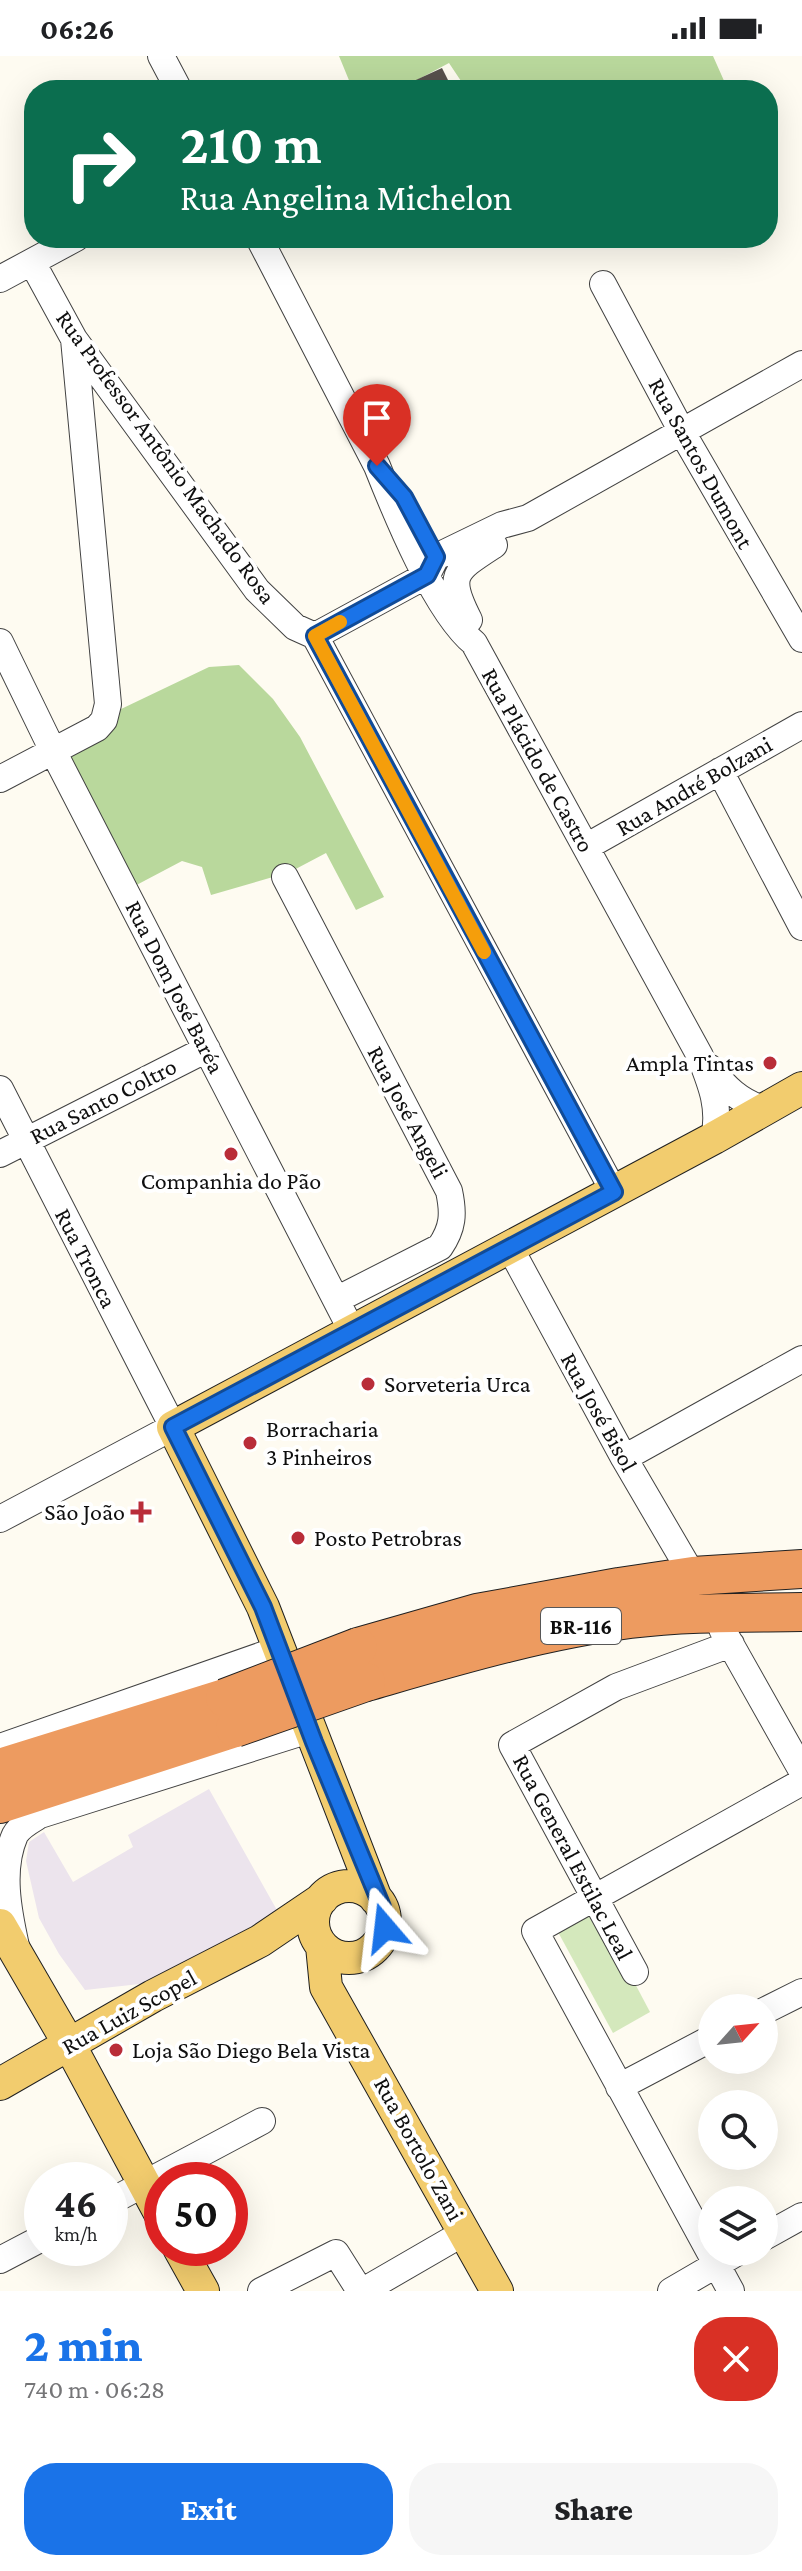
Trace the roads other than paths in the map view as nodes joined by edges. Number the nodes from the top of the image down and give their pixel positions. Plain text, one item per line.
1 (161, 56) edge
2 (174, 80) edge
3 (58, 248) edge
4 (264, 248) edge
5 (32, 262) junction
6 (0, 279) edge
7 (603, 284) dead end
8 (74, 339) junction
9 (802, 364) edge
10 (682, 432) junction
11 (528, 518) junction
12 (431, 566) junction
13 (315, 636) junction
14 (802, 639) edge
15 (0, 642) edge
16 (474, 643) junction
17 (802, 725) edge
18 (53, 751) junction
19 (720, 771) junction
20 (0, 779) edge
21 (586, 847) junction
22 (285, 877) dead end
23 (802, 927) edge
24 (207, 1049) junction
25 (700, 1056) junction
26 (802, 1088) edge
27 (0, 1089) edge
28 (763, 1109) junction
29 (714, 1138) junction
30 (26, 1140) junction
31 (0, 1154) edge
32 (614, 1192) junction
33 (509, 1246) junction
34 (336, 1300) junction
35 (352, 1331) junction
36 (802, 1359) edge
37 (173, 1427) junction
38 (624, 1458) junction
39 (0, 1519) edge
40 (802, 1569) edge
41 (693, 1576) junction
42 (802, 1612) edge
43 (722, 1628) junction
44 (280, 1649) junction
45 (362, 1665) junction
46 (230, 1713) junction
47 (309, 1730) junction
48 (0, 1747) edge
49 (0, 1768) edge
50 (802, 1771) edge
51 (802, 1782) edge
52 (16, 1798) edge
53 (0, 1822) edge
54 (348, 1823) junction
55 (325, 1895) junction
56 (596, 1897) junction
57 (376, 1899) junction
58 (0, 1925) edge
59 (260, 1941) junction
60 (319, 1942) junction
61 (18, 1957) junction
62 (359, 1957) junction
63 (635, 1972) dead end
64 (802, 1992) edge
65 (43, 1999) junction
66 (778, 2004) edge
67 (340, 2008) junction
68 (118, 2016) junction
69 (69, 2044) junction
70 (698, 2045) edge
71 (0, 2084) edge
72 (619, 2087) junction
73 (262, 2121) dead end
74 (186, 2162) edge
75 (144, 2185) joint
76 (128, 2193) edge
77 (698, 2211) edge
78 (802, 2216) edge
79 (778, 2229) edge
80 (465, 2232) junction
81 (24, 2247) edge
82 (0, 2260) edge
83 (189, 2266) edge
84 (714, 2266) edge
85 (729, 2266) edge
86 (203, 2291) edge
87 (261, 2291) edge
88 (362, 2291) edge
89 (497, 2291) edge
90 (671, 2291) edge
91 (731, 2291) edge

1 - 2 street
3 - 5 street
4 - 12 street, Rua Plácido de Castro
5 - 6 street
5 - 8 street, Rua Professor Antônio Machado Rosa
7 - 10 street, Rua Santos Dumont
8 - 13 street, Rua Professor Antônio Machado Rosa
8 - 18 street
9 - 10 street
10 - 11 street
10 - 14 street, Rua Santos Dumont
11 - 12 street
11 - 16 street
12 - 13 street
12 - 16 street, Rua Plácido de Castro
13 - 32 street
15 - 18 street, Rua Dom José Baréa
16 - 21 street, Rua Plácido de Castro
17 - 19 street, Rua André Bolzani
18 - 20 street
18 - 24 street, Rua Dom José Baréa
19 - 21 street, Rua André Bolzani
19 - 23 street
21 - 25 street, Rua Plácido de Castro
22 - 34 street, Rua José Angeli
24 - 30 street, Rua Santo Coltro
24 - 34 street, Rua Dom José Baréa
25 - 28 street, Rua Plácido de Castro
25 - 29 street, Rua Plácido de Castro
26 - 28 main road
27 - 30 street, Rua Tronca
28 - 29 main road
29 - 32 main road
30 - 31 street, Rua Santo Coltro
30 - 37 street, Rua Tronca
32 - 33 main road
33 - 35 main road
33 - 38 street, Rua José Bisol
34 - 35 street, Rua Dom José Baréa
35 - 37 main road
36 - 38 street
37 - 39 street
37 - 44 main road
38 - 41 street, Rua José Bisol
40 - 41 highway, BR-116
41 - 45 highway, BR-116
42 - 43 highway, BR-116
43 - 45 highway, BR-116
43 - 50 street
43 - 56 street, Rua General Estilac Leal
44 - 47 main road
44 - 48 street
45 - 46 highway, BR-116, bridge
46 - 49 highway, BR-116
46 - 52 highway, BR-116
47 - 54 main road
47 - 61 street
51 - 56 street
52 - 53 highway
54 - 55 main road
54 - 57 main road
55 - 57 main road
55 - 59 main road, Rua Luiz Scopel
55 - 60 main road
56 - 63 street, Rua General Estilac Leal
56 - 72 street
57 - 62 main road
58 - 61 main road
59 - 60 main road, Rua Luiz Scopel
59 - 68 main road, Rua Luiz Scopel
60 - 62 main road
60 - 67 main road, Rua Bortolo Zani
61 - 65 main road
62 - 67 main road
64 - 66 street
65 - 68 main road
65 - 69 main road
67 - 80 main road, Rua Bortolo Zani
68 - 69 main road, Rua Luiz Scopel
69 - 71 main road, Rua Luiz Scopel
69 - 75 main road
70 - 72 street
72 - 77 street
73 - 74 street
75 - 76 street
78 - 79 street
80 - 88 street
80 - 89 main road, Rua Bortolo Zani
81 - 82 street
83 - 86 main road
84 - 90 street
85 - 91 street
87 - 88 street

